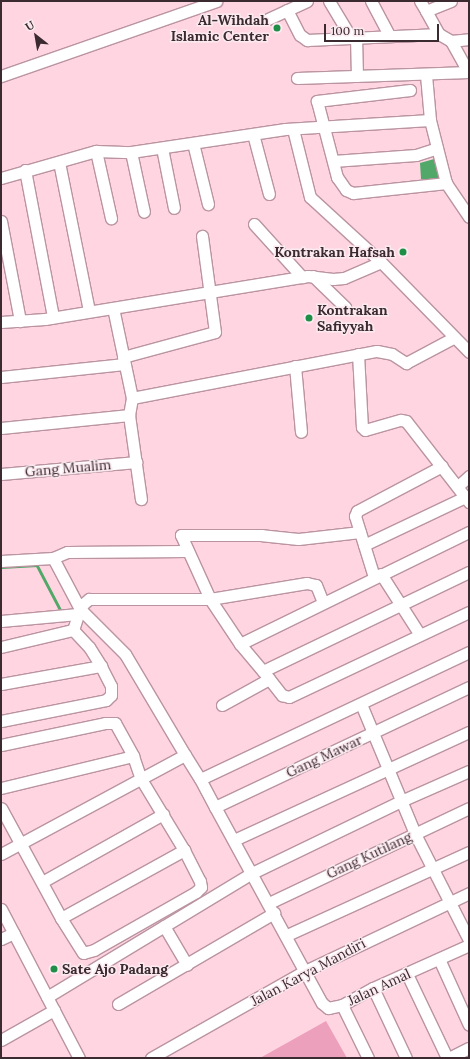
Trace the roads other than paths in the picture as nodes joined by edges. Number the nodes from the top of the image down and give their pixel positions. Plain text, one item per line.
1 (216, 1) edge
2 (307, 1) edge
3 (329, 1) edge
4 (371, 1) edge
5 (420, 1) edge
6 (451, 1) edge
7 (288, 10) junction
8 (426, 11) junction
9 (268, 19) dead end
10 (438, 34) junction
11 (389, 35) junction
12 (353, 36) junction
13 (468, 37) edge
14 (452, 41) junction
15 (468, 72) edge
16 (426, 75) junction
17 (1, 76) edge
18 (357, 76) junction
19 (297, 78) dead end
20 (410, 90) dead end
21 (430, 120) junction
22 (323, 127) junction
23 (293, 128) junction
24 (252, 134) junction
25 (193, 143) junction
26 (162, 148) junction
27 (437, 148) junction
28 (96, 151) junction
29 (131, 152) junction
30 (333, 161) junction
31 (59, 162) junction
32 (25, 170) junction
33 (1, 178) edge
34 (446, 184) junction
35 (270, 194) dead end
36 (208, 204) dead end
37 (174, 208) dead end
38 (144, 212) dead end
39 (469, 217) edge
40 (111, 218) dead end
41 (1, 221) edge
42 (254, 224) dead end
43 (202, 236) dead end
44 (381, 262) junction
45 (308, 276) junction
46 (209, 292) junction
47 (345, 307) dead end
48 (113, 308) junction
49 (89, 311) junction
50 (53, 318) junction
51 (20, 321) junction
52 (1, 322) edge
53 (453, 338) junction
54 (469, 352) edge
55 (358, 354) junction
56 (124, 361) junction
57 (295, 366) junction
58 (1, 377) edge
59 (132, 398) junction
60 (129, 415) junction
61 (1, 428) edge
62 (301, 432) dead end
63 (136, 462) junction
64 (442, 466) junction
65 (1, 474) edge
66 (469, 476) edge
67 (458, 486) junction
68 (141, 498) dead end
69 (467, 499) edge
70 (360, 532) junction
71 (469, 532) edge
72 (364, 545) junction
73 (187, 551) junction
74 (53, 558) junction
75 (1, 561) edge
76 (469, 572) edge
77 (378, 575) junction
78 (210, 599) junction
79 (323, 602) junction
80 (401, 604) junction
81 (79, 612) junction
82 (469, 612) edge
83 (1, 620) edge
84 (73, 630) junction
85 (420, 636) junction
86 (240, 644) junction
87 (1, 647) edge
88 (469, 652) edge
89 (101, 666) junction
90 (266, 675) junction
91 (1, 684) edge
92 (469, 688) edge
93 (361, 704) junction
94 (222, 705) dead end
95 (1, 721) edge
96 (469, 732) edge
97 (371, 734) junction
98 (1, 745) edge
99 (185, 755) junction
100 (133, 756) junction
101 (386, 768) junction
102 (469, 771) edge
103 (203, 778) junction
104 (141, 779) junction
105 (1, 788) edge
106 (401, 801) junction
107 (215, 807) junction
108 (1, 808) edge
109 (469, 808) edge
110 (163, 814) junction
111 (415, 834) junction
112 (234, 840) junction
113 (21, 843) junction
114 (184, 850) junction
115 (469, 852) edge
116 (1, 854) edge
117 (435, 869) junction
118 (252, 873) junction
119 (42, 882) junction
120 (469, 893) edge
121 (451, 900) junction
122 (269, 903) junction
123 (1, 909) edge
124 (274, 913) junction
125 (61, 918) junction
126 (164, 926) junction
127 (14, 933) junction
128 (287, 935) junction
129 (1, 939) edge
130 (469, 940) edge
131 (469, 945) edge
132 (439, 959) junction
133 (187, 965) junction
134 (305, 971) junction
135 (407, 974) junction
136 (373, 988) junction
137 (47, 997) junction
138 (118, 1004) dead end
139 (342, 1005) junction
140 (54, 1010) junction
141 (469, 1025) edge
142 (1, 1039) edge
143 (469, 1048) edge
144 (79, 1058) edge
145 (151, 1058) edge
146 (368, 1058) edge
147 (406, 1058) edge
148 (448, 1058) edge

1 - 17 street
2 - 7 street
3 - 12 street
4 - 11 street
5 - 8 street
6 - 8 street
7 - 9 street
7 - 12 street
8 - 10 street
10 - 11 street
10 - 14 street
11 - 12 street
12 - 18 street
13 - 14 street
14 - 15 street
15 - 16 street
16 - 18 street
16 - 21 street
18 - 19 street
20 - 22 street
21 - 22 street
21 - 27 street
22 - 23 street
22 - 30 street
23 - 24 street
23 - 44 street
24 - 25 street
24 - 35 street
25 - 26 street
25 - 36 street
26 - 29 street
26 - 37 street
27 - 30 street
27 - 34 street
28 - 29 street
28 - 31 street
28 - 40 street
29 - 38 street
30 - 34 street
31 - 32 street
31 - 49 street
32 - 33 street
32 - 50 street
34 - 39 street
41 - 51 street
42 - 45 street
43 - 46 street
44 - 45 street
44 - 53 street
45 - 46 street
45 - 47 street
46 - 48 street
46 - 56 street
48 - 49 street
48 - 56 street
49 - 50 street
50 - 51 street
51 - 52 street
53 - 54 street
53 - 55 street
55 - 57 street
55 - 64 street
56 - 58 street
56 - 59 street
57 - 59 street
57 - 62 street
59 - 60 street
60 - 61 street
60 - 63 street
63 - 65 street, Gang Mualim
63 - 68 street
64 - 67 street
64 - 70 street
66 - 67 street
67 - 69 street
69 - 72 street
70 - 72 street
70 - 73 street
71 - 77 street
72 - 77 street
73 - 74 street
73 - 78 street
74 - 75 street
74 - 81 street
76 - 80 street
77 - 79 street
77 - 80 street
78 - 79 street
78 - 81 street
78 - 86 street
79 - 86 street
80 - 85 street
80 - 90 street
81 - 83 street
81 - 84 street
81 - 99 street
82 - 85 street
84 - 87 street
84 - 89 street
85 - 90 street
86 - 90 street
88 - 93 street
89 - 91 street
89 - 95 street
90 - 94 street
92 - 97 street, Gang Mawar
93 - 97 street
93 - 103 street
96 - 101 street
97 - 101 street
97 - 107 street, Gang Mawar
98 - 100 street
99 - 103 street
99 - 104 street
100 - 104 street
100 - 105 street
101 - 106 street
101 - 112 street
102 - 106 street
103 - 107 street
104 - 110 street
104 - 113 street
106 - 111 street
106 - 118 street
107 - 112 street
108 - 113 street
109 - 111 street, Gang Kutilang
110 - 114 street
110 - 119 street
111 - 117 street
111 - 122 street, Gang Kutilang
112 - 118 street
113 - 116 street
113 - 119 street
114 - 125 street
114 - 125 street
115 - 117 street
117 - 121 street
117 - 128 street
118 - 122 street
118 - 126 street
119 - 125 street
120 - 121 street, Jalan Karya Mandiri
121 - 130 street
121 - 134 street, Jalan Karya Mandiri
122 - 124 street
123 - 127 street
124 - 128 street
124 - 133 street
126 - 133 street
126 - 137 street
127 - 129 street
127 - 137 street
128 - 134 street
131 - 132 street, Jalan Amal
132 - 135 street, Jalan Amal
132 - 141 street
133 - 138 street
134 - 139 street, Jalan Amal
134 - 145 street, Jalan Karya Mandiri
135 - 136 street, Jalan Amal
135 - 148 street
136 - 139 street, Jalan Amal
136 - 147 street
137 - 140 street
139 - 146 street
140 - 142 street
140 - 144 street
143 - 148 street

